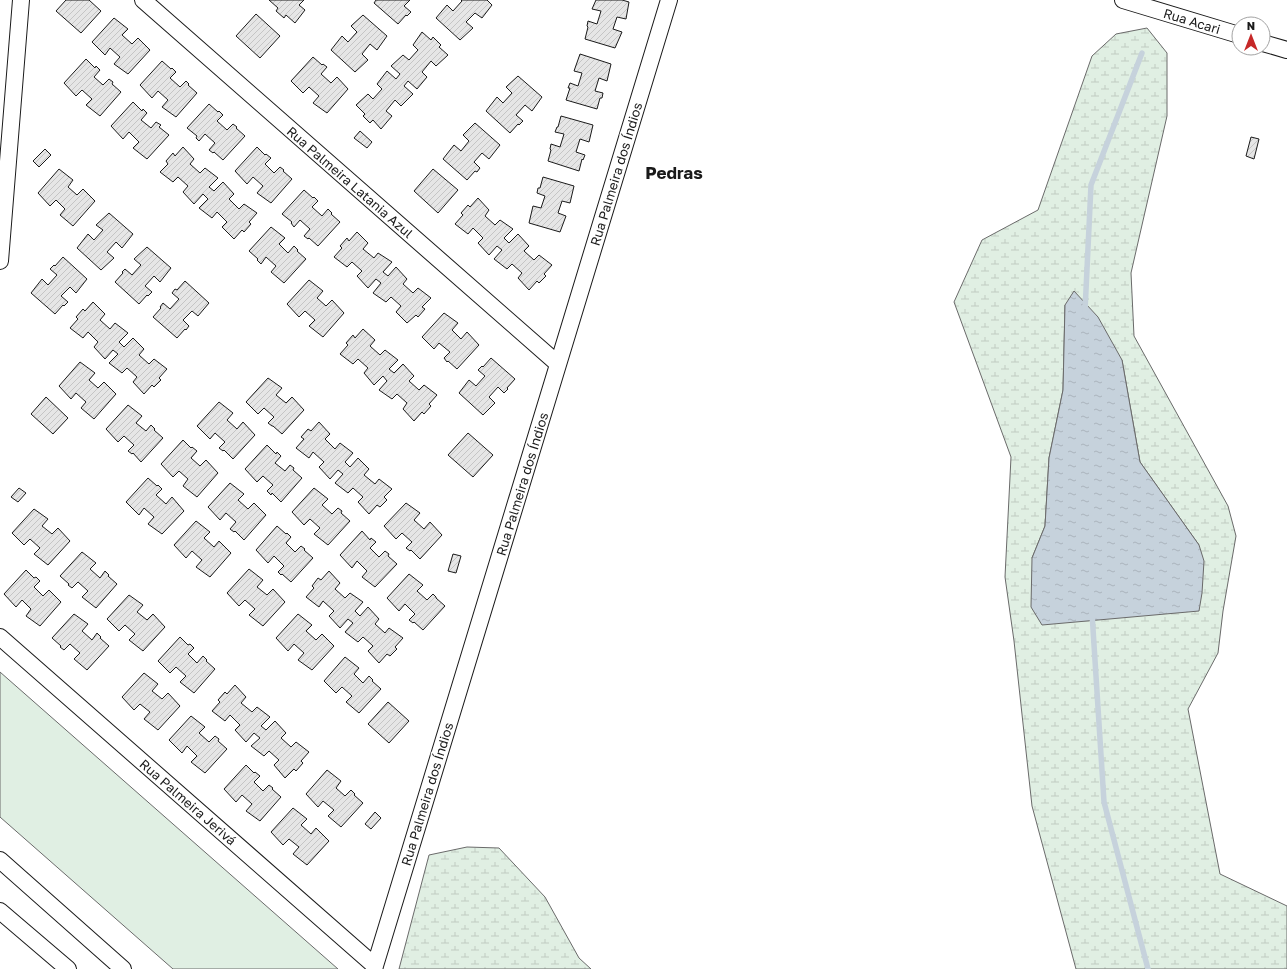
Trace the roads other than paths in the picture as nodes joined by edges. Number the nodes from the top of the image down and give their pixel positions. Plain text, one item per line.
1 (21, 0) edge
2 (143, 0) edge
3 (669, 0) edge
4 (1123, 0) edge
5 (1231, 33) edge
6 (1271, 45) edge
7 (1287, 50) edge
8 (0, 261) edge
9 (558, 364) junction
10 (0, 637) edge
11 (0, 860) edge
12 (0, 911) edge
13 (375, 968) edge
14 (68, 969) edge
15 (123, 969) edge

1 - 8 street
2 - 9 street, Rua Palmeira Latania Azul
3 - 9 street, Rua Palmeira dos Índios
4 - 5 street, Rua Acari
6 - 7 street
9 - 13 street, Rua Palmeira dos Índios
10 - 13 street, Rua Palmeira Jerivá
11 - 15 street
12 - 14 street

